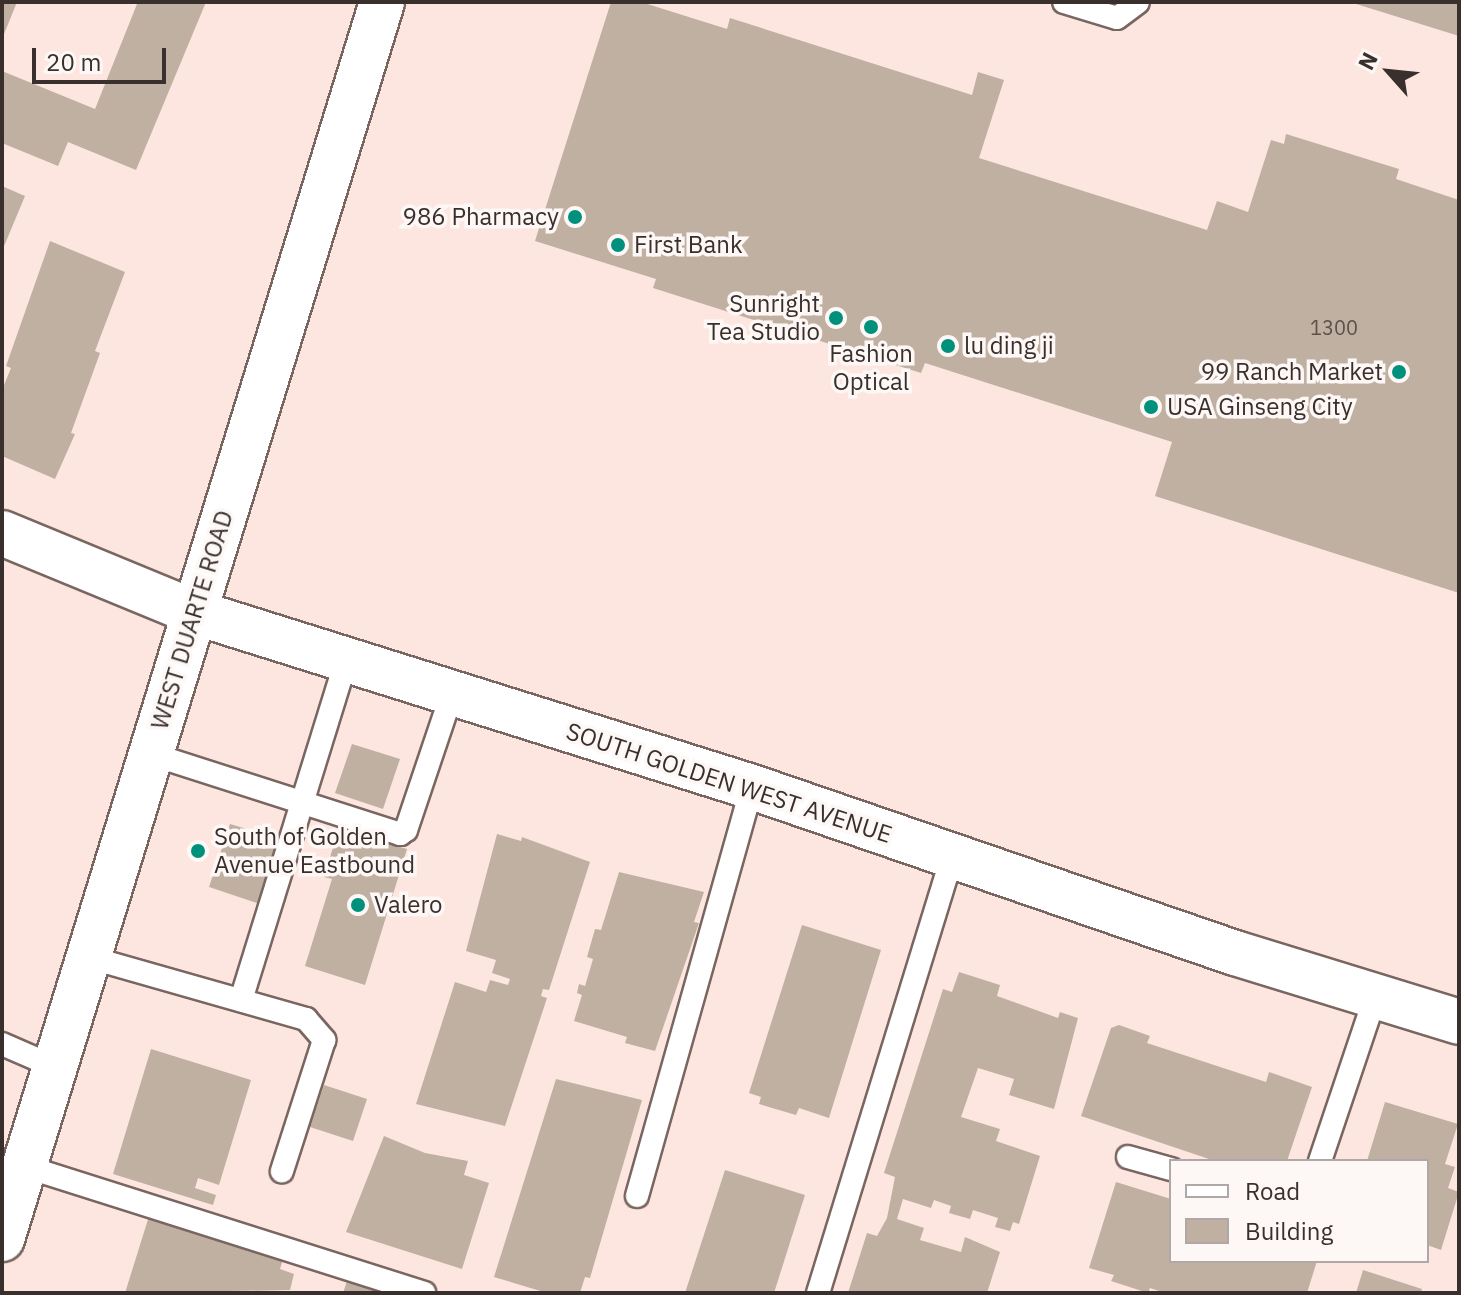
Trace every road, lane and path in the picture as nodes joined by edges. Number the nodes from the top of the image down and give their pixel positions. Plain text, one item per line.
1 (382, 2) edge
2 (1064, 2) edge
3 (1138, 2) edge
4 (2, 533) edge
5 (194, 612) junction
6 (346, 660) junction
7 (452, 693) junction
8 (151, 754) junction
9 (752, 787) junction
10 (302, 802) junction
11 (952, 858) junction
12 (88, 957) junction
13 (1375, 998) junction
14 (241, 1000) junction
15 (1459, 1022) edge
16 (2, 1044) edge
17 (55, 1067) junction
18 (1128, 1157) dead end
19 (1321, 1159) edge
20 (24, 1166) junction
21 (1169, 1168) edge
22 (282, 1171) dead end
23 (637, 1196) dead end
24 (2, 1239) edge
25 (424, 1293) edge
26 (818, 1293) edge

1 - 5 street, WEST DUARTE ROAD
2 - 3 lane
4 - 5 street, SOUTH GOLDEN WEST AVENUE
5 - 6 street, SOUTH GOLDEN WEST AVENUE
5 - 8 street, WEST DUARTE ROAD
6 - 7 street, SOUTH GOLDEN WEST AVENUE
6 - 10 lane
7 - 9 street, SOUTH GOLDEN WEST AVENUE
7 - 10 lane
8 - 10 lane
8 - 12 street, WEST DUARTE ROAD
9 - 11 street, SOUTH GOLDEN WEST AVENUE
9 - 23 lane
10 - 14 lane
11 - 13 street, SOUTH GOLDEN WEST AVENUE
11 - 26 lane
12 - 14 lane
12 - 17 street, WEST DUARTE ROAD
13 - 15 street, SOUTH GOLDEN WEST AVENUE
13 - 19 lane
14 - 22 lane
16 - 17 lane
17 - 20 street, WEST DUARTE ROAD
18 - 21 lane
20 - 24 street, WEST DUARTE ROAD
20 - 25 lane

